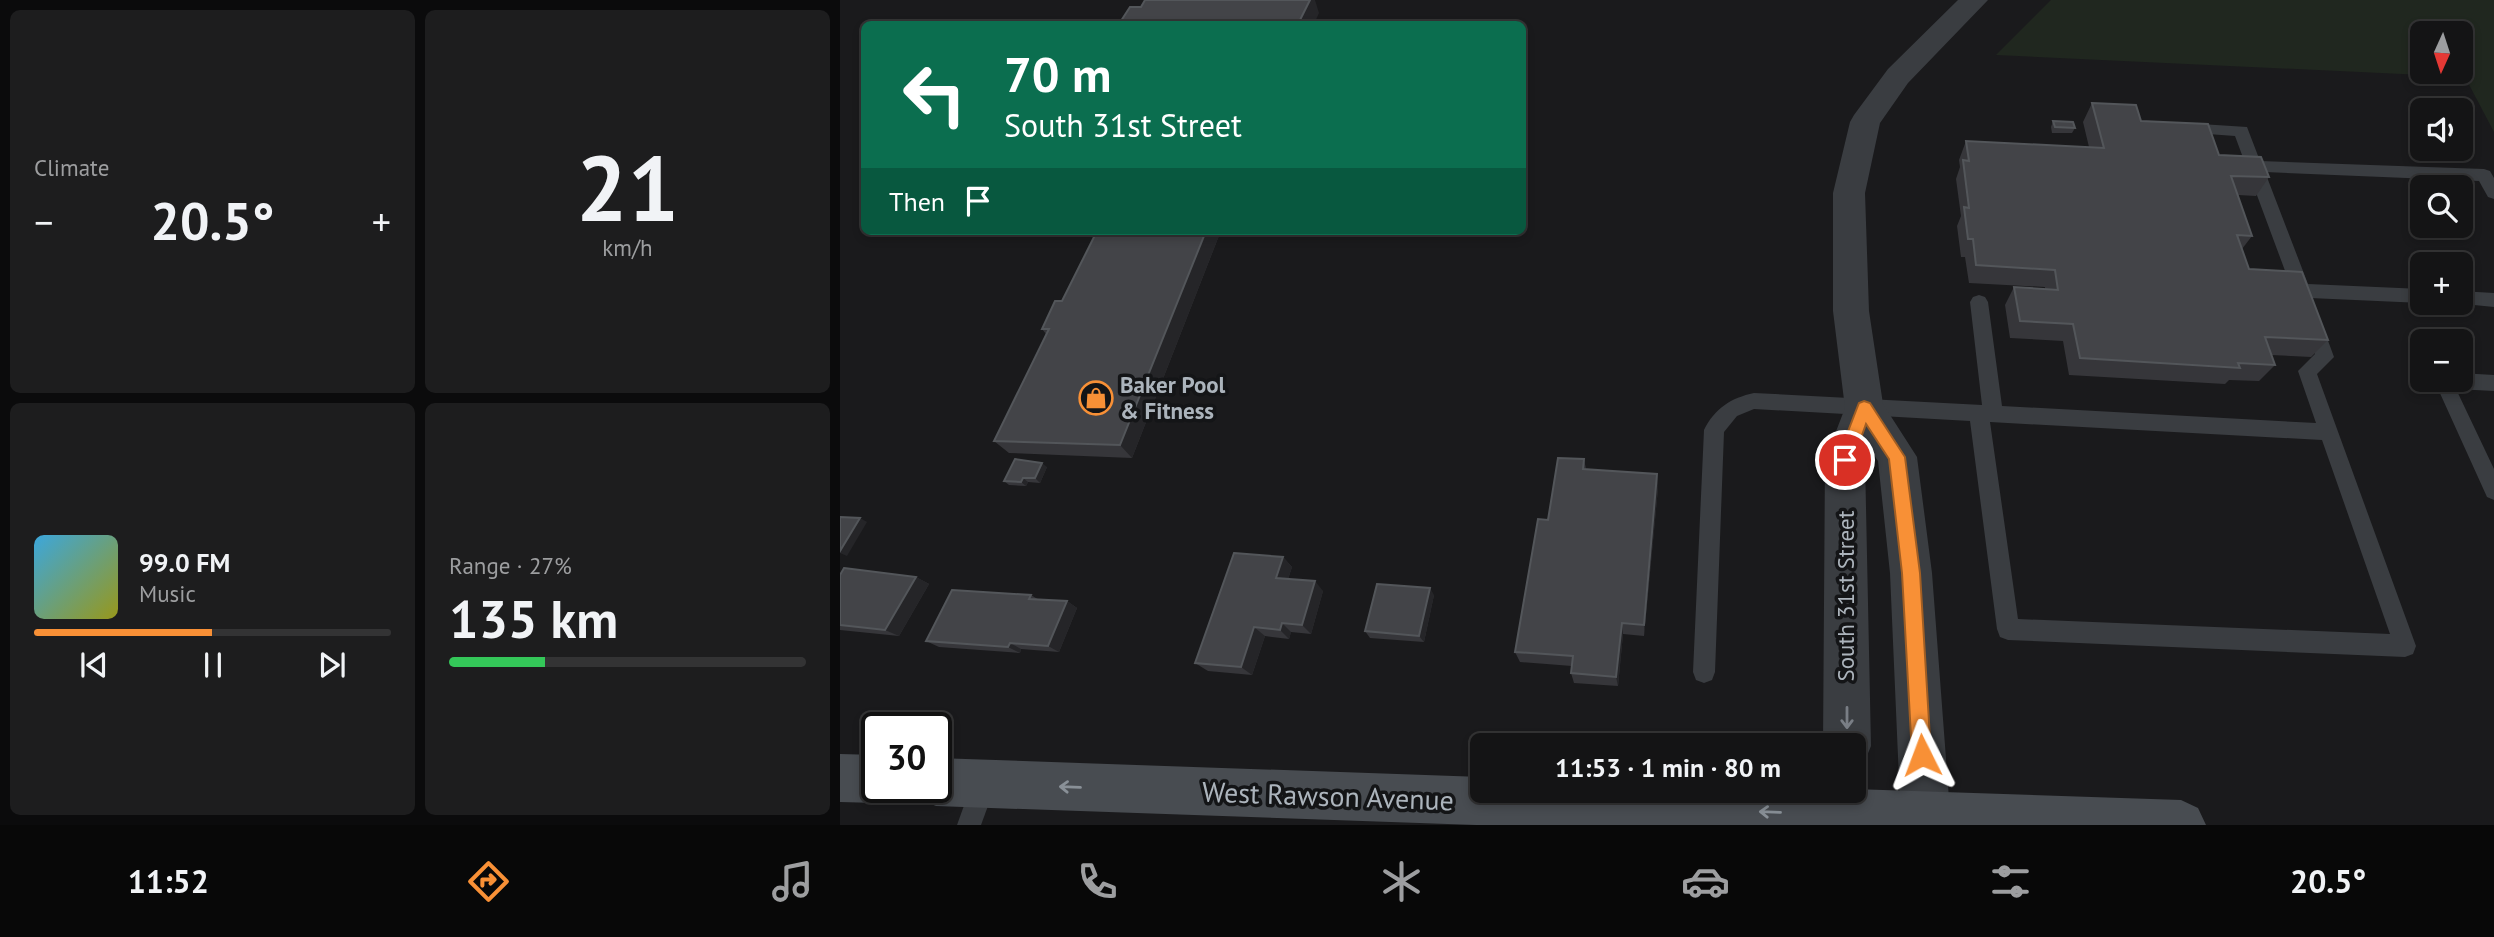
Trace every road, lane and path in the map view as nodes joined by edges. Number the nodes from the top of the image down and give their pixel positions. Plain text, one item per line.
1 (1974, 0) edge
2 (2167, 128) edge
3 (2255, 166) junction
4 (2494, 193) edge
5 (2302, 291) junction
6 (2410, 296) edge
7 (2473, 299) edge
8 (2494, 300) edge
9 (1979, 302) dead end
10 (2494, 383) edge
11 (1864, 408) junction
12 (1986, 413) junction
13 (2330, 432) junction
14 (2494, 491) edge
15 (1703, 672) dead end
16 (1847, 733) edge
17 (840, 778) edge
18 (861, 779) edge
19 (952, 791) edge
20 (977, 804) edge
21 (1848, 810) edge
22 (1926, 821) edge
23 (2181, 825) edge

1 - 11 street, South 31st Street
2 - 3 lane
3 - 4 lane
3 - 5 lane
5 - 6 lane
5 - 13 lane
7 - 8 lane
9 - 12 lane
10 - 14 lane
11 - 12 lane
11 - 15 lane
11 -> 16 street, South 31st Street
11 - 22 street, South 31st Street
12 - 13 lane
12 - 13 lane
17 - 18 main road
19 - 20 main road, West Rawson Avenue
21 -> 20 main road, West Rawson Avenue
21 - 22 main road, West Rawson Avenue
22 - 23 main road, West Rawson Avenue

